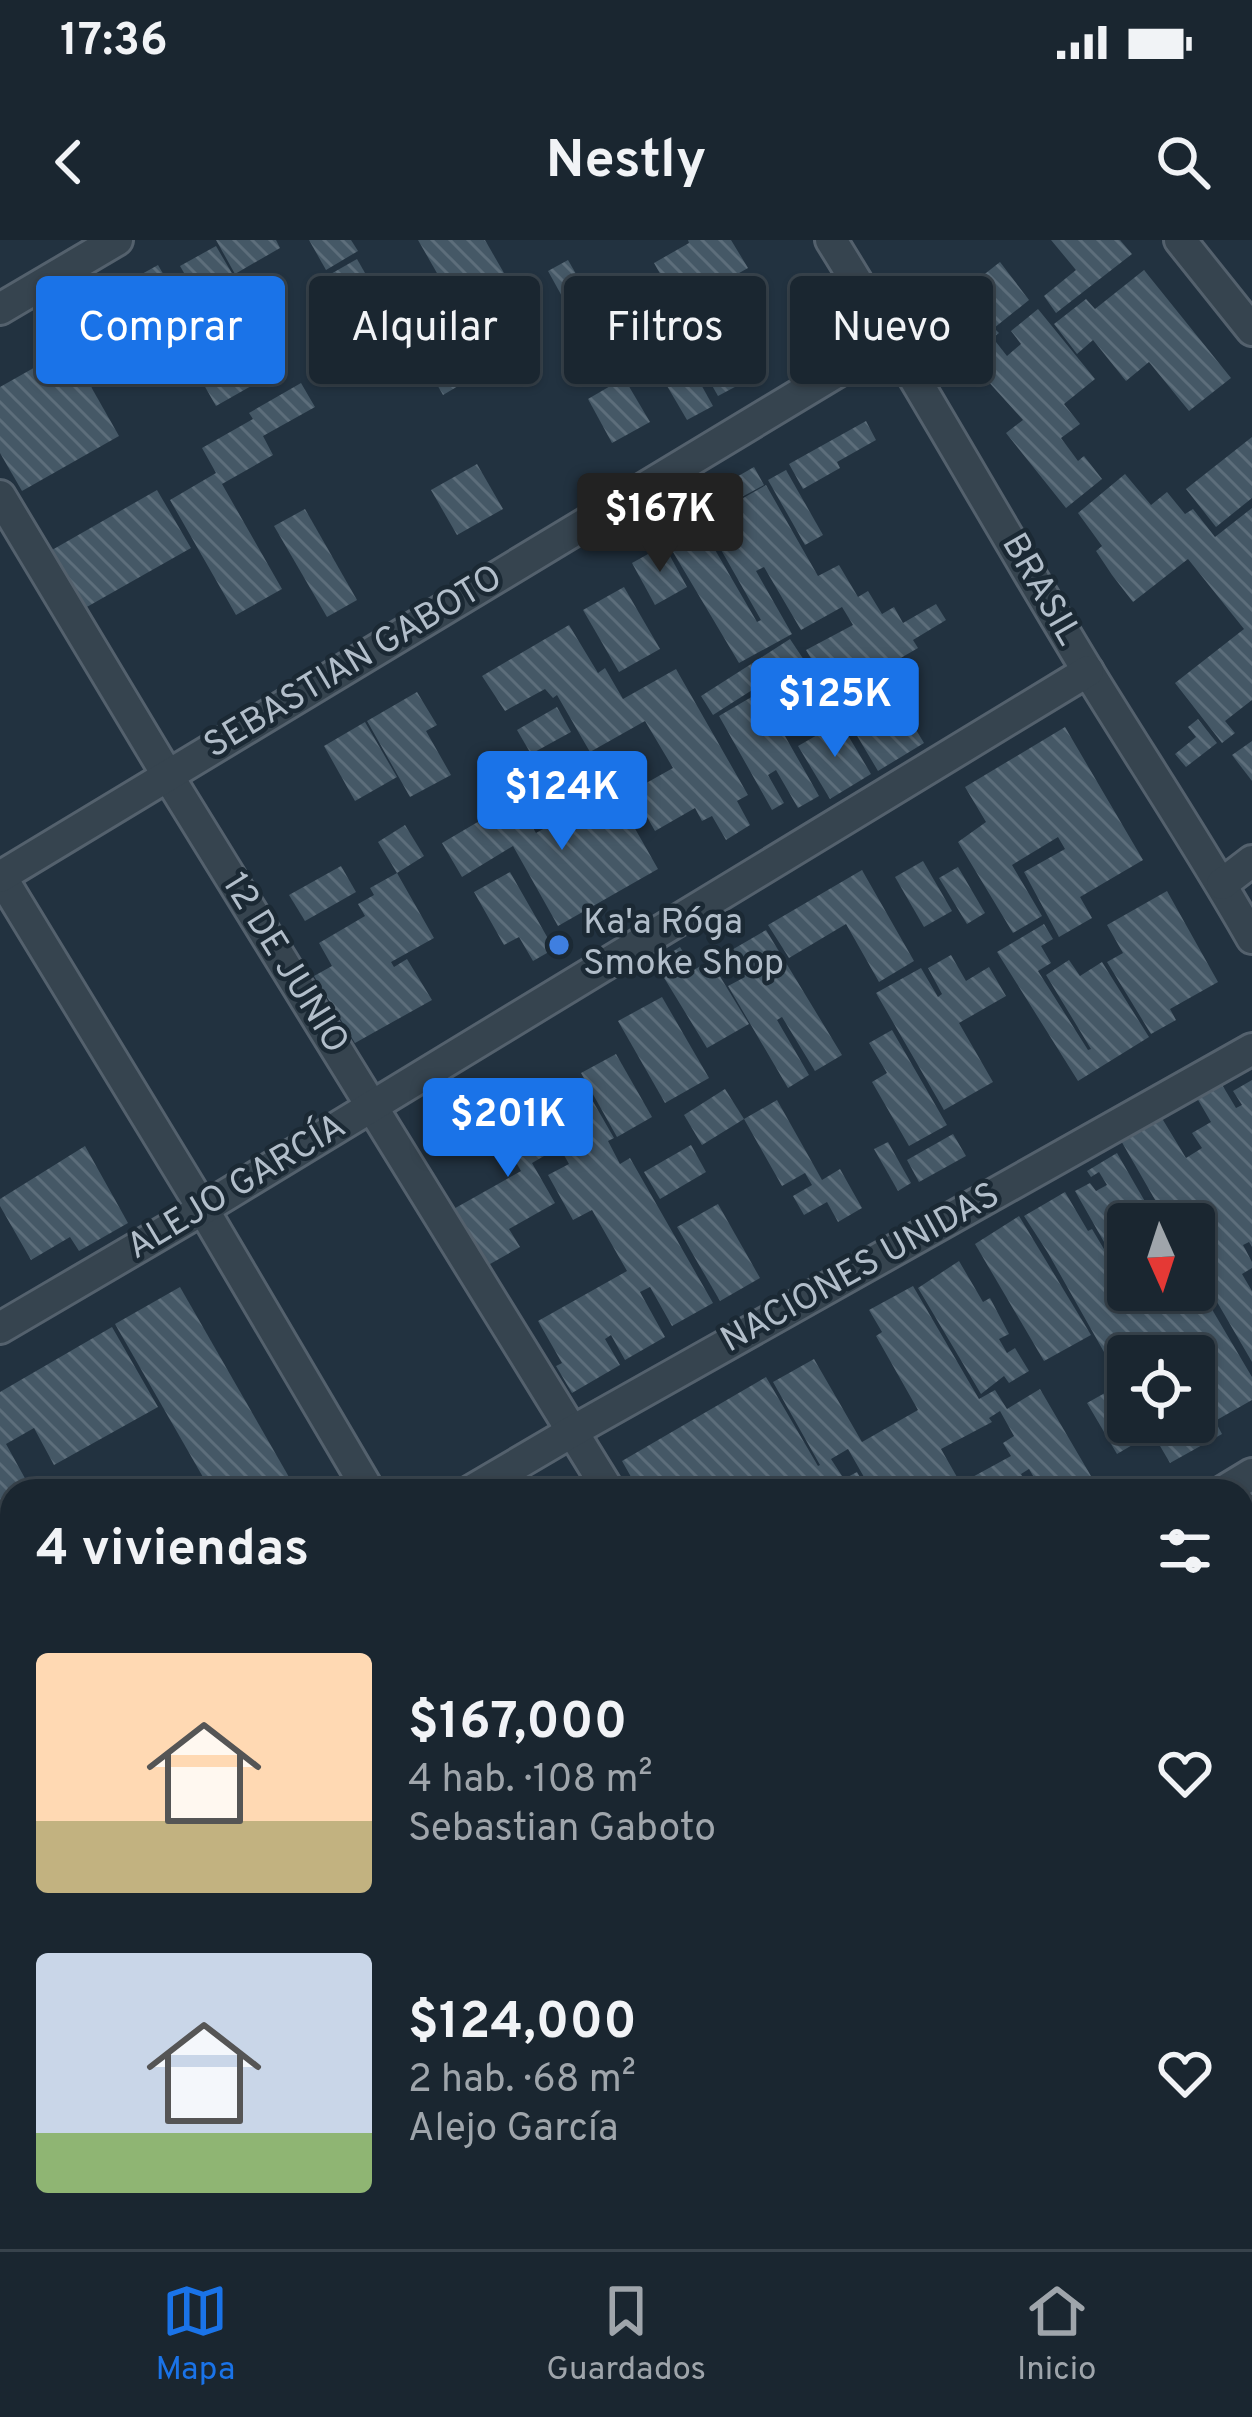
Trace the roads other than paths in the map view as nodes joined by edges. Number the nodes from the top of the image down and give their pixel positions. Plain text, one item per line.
1 (117, 240) edge
2 (832, 240) edge
3 (1180, 240) edge
4 (854, 276) edge
5 (0, 309) edge
6 (1252, 330) edge
7 (816, 384) edge
8 (919, 384) edge
9 (0, 496) edge
10 (1088, 671) junction
11 (168, 776) junction
12 (1252, 861) edge
13 (0, 876) edge
14 (1222, 884) junction
15 (1252, 938) edge
16 (1252, 1049) edge
17 (372, 1107) junction
18 (203, 1209) junction
19 (0, 1328) edge
20 (573, 1431) junction
21 (361, 1479) edge
22 (492, 1479) edge
23 (602, 1479) edge

1 - 5 street
2 - 4 street, BRASIL
3 - 6 street
7 - 11 street, SEBASTIAN GABOTO
8 - 10 street, BRASIL
9 - 11 street, 12 DE JUNIO
10 - 14 street, BRASIL
10 - 17 street, ALEJO GARCÍA
11 - 13 street, SEBASTIAN GABOTO
11 - 17 street, 12 DE JUNIO
12 - 14 street
13 - 18 street
14 - 15 street, BRASIL
16 - 20 street, NACIONES UNIDAS
17 - 18 street, ALEJO GARCÍA
17 - 20 street, 12 DE JUNIO
18 - 19 street, ALEJO GARCÍA
18 - 21 street
20 - 22 street, NACIONES UNIDAS
20 - 23 street, 12 DE JUNIO

